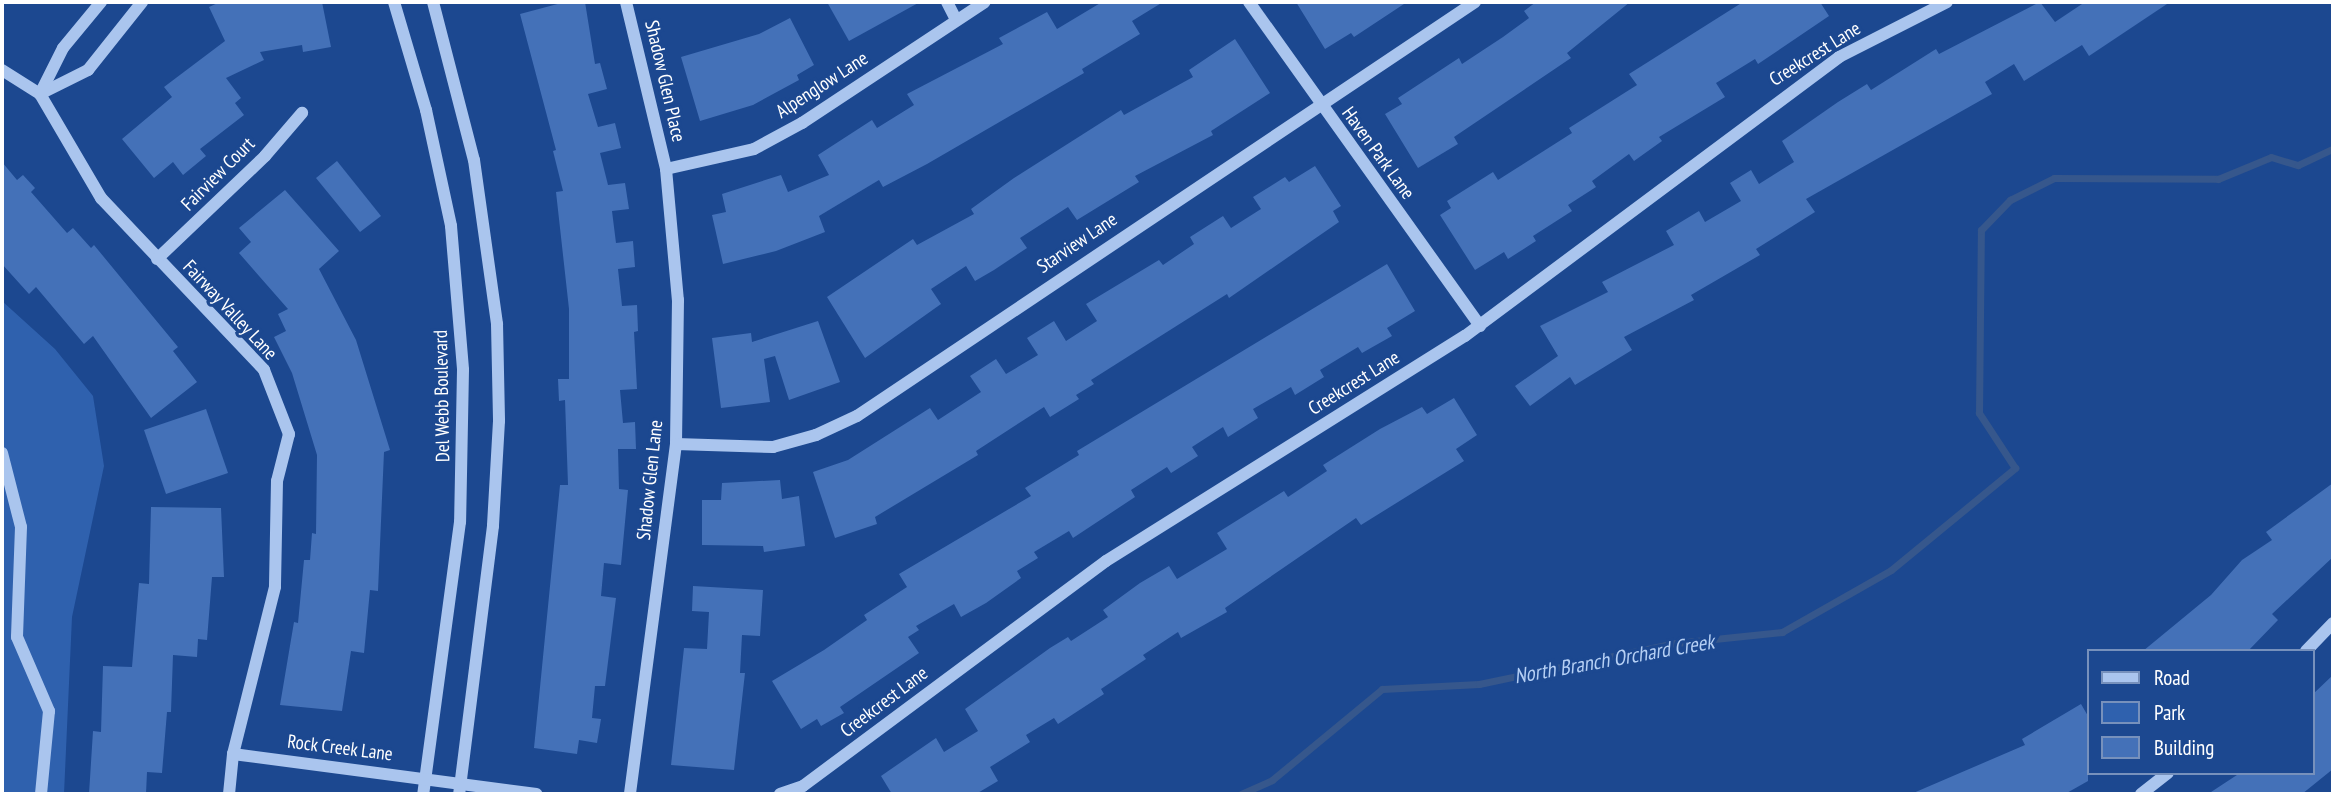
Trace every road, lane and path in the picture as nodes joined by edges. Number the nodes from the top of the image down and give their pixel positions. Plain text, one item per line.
1 (102, 2) edge
2 (142, 2) edge
3 (394, 2) edge
4 (433, 2) edge
5 (626, 2) edge
6 (947, 2) edge
7 (985, 2) edge
8 (1249, 2) edge
9 (1475, 2) edge
10 (1947, 2) edge
11 (956, 20) junction
12 (2, 70) edge
13 (40, 94) junction
14 (1321, 107) junction
15 (302, 113) dead end
16 (666, 169) junction
17 (157, 259) junction
18 (1479, 326) junction
19 (676, 444) junction
20 (2, 453) edge
21 (2333, 623) edge
22 (2308, 649) edge
23 (233, 754) junction
24 (2165, 775) edge
25 (425, 779) junction
26 (460, 789) edge
27 (41, 794) edge
28 (229, 794) edge
29 (422, 794) edge
30 (536, 794) edge
31 (630, 794) edge
32 (780, 794) edge
33 (2141, 794) edge

1 - 13 street
2 - 13 street
3 - 25 street, Del Webb Boulevard
4 - 26 street
5 - 16 street, Shadow Glen Place
6 - 11 street
7 - 11 street, Alpenglow Lane
8 - 14 street, Haven Park Lane
9 - 14 street, Starview Lane
10 - 18 street, Creekcrest Lane
11 - 16 street, Alpenglow Lane
12 - 13 street, Fairway Valley Lane
13 - 17 street, Fairway Valley Lane
14 - 18 street, Haven Park Lane
14 - 19 street, Starview Lane
15 - 17 street, Fairview Court
16 - 19 street, Shadow Glen Lane
17 - 23 street, Fairway Valley Lane
18 - 32 street, Creekcrest Lane
19 - 31 street, Shadow Glen Lane
20 - 27 street
21 - 22 street
23 - 25 street, Rock Creek Lane
23 - 28 street, Fairway Valley Lane
24 - 33 street
25 - 26 street, Rock Creek Lane
25 - 29 street, Del Webb Boulevard
26 - 30 street

